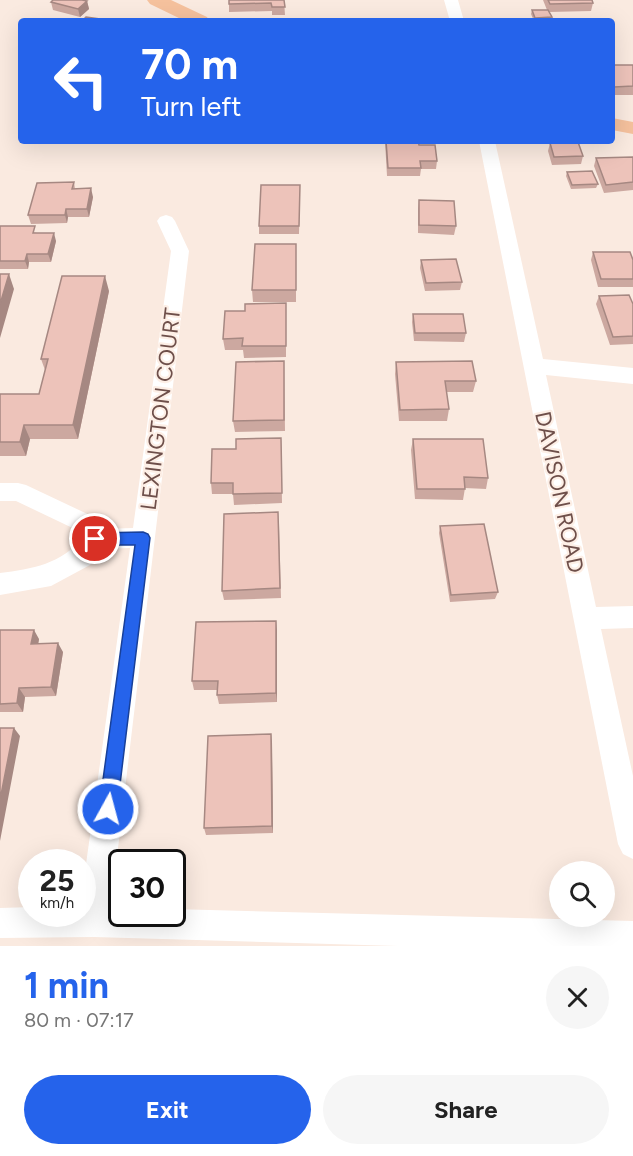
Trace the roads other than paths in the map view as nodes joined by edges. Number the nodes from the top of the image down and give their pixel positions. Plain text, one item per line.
1 (156, 0) edge
2 (451, 0) edge
3 (194, 18) edge
4 (456, 18) edge
5 (615, 125) edge
6 (633, 128) edge
7 (489, 144) edge
8 (166, 221) dead end
9 (534, 366) junction
10 (633, 376) edge
11 (0, 492) edge
12 (143, 538) junction
13 (95, 539) junction
14 (0, 584) edge
15 (633, 616) edge
16 (586, 618) junction
17 (633, 844) edge
18 (96, 906) edge
19 (96, 922) edge
20 (0, 923) edge
21 (18, 923) edge
22 (633, 937) edge

1 - 3 main road
2 - 4 street
5 - 6 main road
7 - 9 street, DAVISON ROAD
8 - 12 street, LEXINGTON COURT
9 - 10 street
9 - 16 street, DAVISON ROAD
11 - 13 street
12 - 13 street
12 - 18 street, LEXINGTON COURT
13 - 14 street
15 - 16 street
16 - 17 street, DAVISON ROAD
19 - 22 street
20 - 21 street

